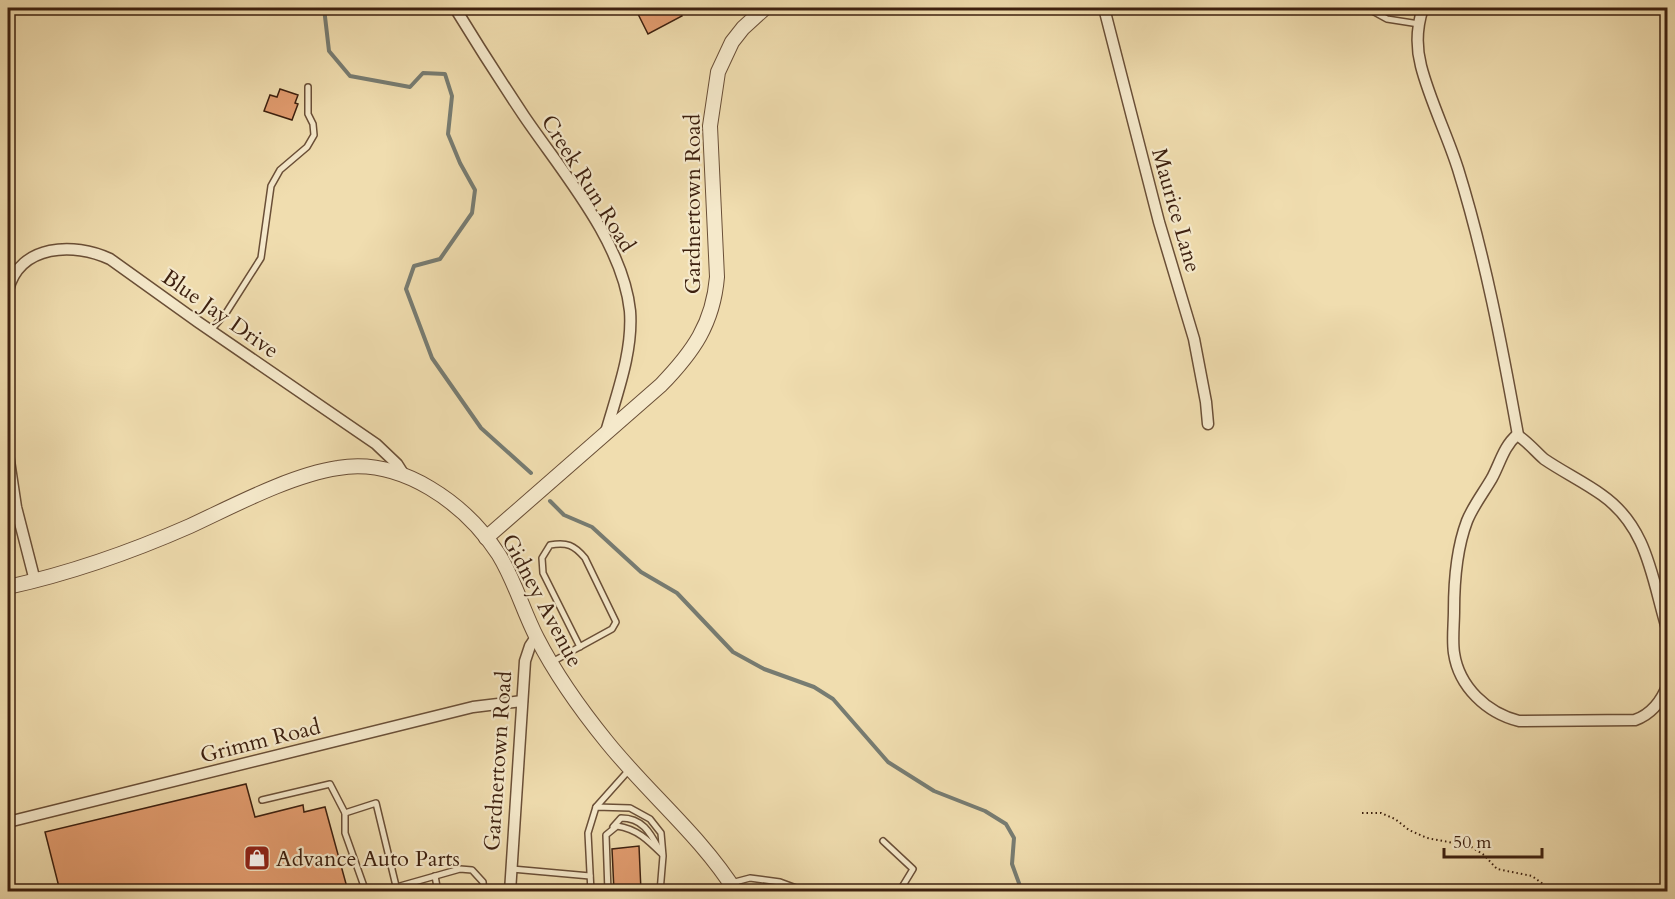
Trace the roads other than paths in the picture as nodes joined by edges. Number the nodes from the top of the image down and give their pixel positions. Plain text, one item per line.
1 (455, 8) edge
2 (765, 8) edge
3 (1104, 8) edge
4 (1367, 8) edge
5 (1423, 8) edge
6 (1419, 24) junction
7 (308, 87) dead end
8 (8, 290) edge
9 (210, 331) junction
10 (1208, 424) dead end
11 (606, 432) junction
12 (1518, 435) junction
13 (8, 454) edge
14 (404, 476) junction
15 (486, 538) junction
16 (35, 581) junction
17 (8, 587) edge
18 (1668, 632) edge
19 (536, 637) junction
20 (580, 647) junction
21 (551, 663) junction
22 (1668, 684) edge
23 (522, 701) junction
24 (631, 769) junction
25 (262, 800) dead end
26 (596, 807) junction
27 (345, 813) junction
28 (8, 822) edge
29 (606, 835) junction
30 (883, 841) dead end
31 (663, 856) junction
32 (510, 869) junction
33 (435, 876) junction
34 (590, 876) junction
35 (396, 886) junction
36 (734, 887) edge
37 (366, 891) edge
38 (379, 891) edge
39 (438, 891) edge
40 (484, 891) edge
41 (510, 891) edge
42 (591, 891) edge
43 (608, 891) edge
44 (660, 891) edge
45 (807, 891) edge
46 (899, 891) edge

1 - 11 street, Creek Run Road
2 - 11 street, Gardnertown Road
3 - 10 street, Maurice Lane
4 - 6 lane
5 - 6 street
6 - 12 street
7 - 9 lane
8 - 9 street, Blue Jay Drive
9 - 14 street, Blue Jay Drive
11 - 15 street, Gardnertown Road
12 - 18 street
12 - 22 street
13 - 16 street
14 - 15 street, Gidney Avenue
14 - 16 street, Gidney Avenue
15 - 19 street, Gidney Avenue
16 - 17 street, Gidney Avenue
19 - 21 street, Gidney Avenue
19 - 23 street, Gardnertown Road
20 - 20 lane
20 - 21 lane
21 - 24 street, Gidney Avenue
23 - 28 street, Grimm Road
23 - 32 street, Gardnertown Road
24 - 26 lane
24 - 36 street, Gidney Avenue
25 - 27 lane
26 - 31 lane
26 - 34 lane
27 - 35 lane
27 - 37 lane
29 - 31 lane
29 - 31 lane
29 - 43 lane
30 - 46 lane
31 - 44 lane
32 - 34 lane
32 - 41 street, Gardnertown Road
33 - 35 lane
33 - 39 lane
33 - 40 lane
34 - 42 lane
35 - 38 lane
36 - 45 lane

